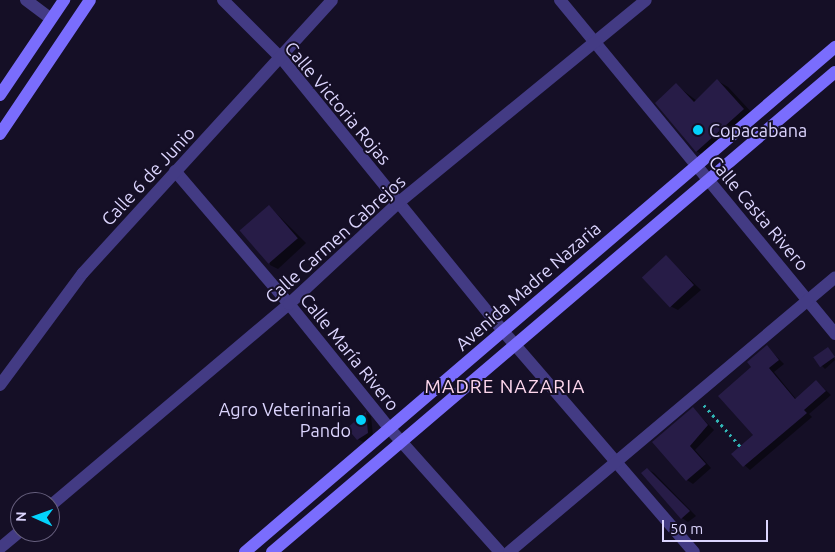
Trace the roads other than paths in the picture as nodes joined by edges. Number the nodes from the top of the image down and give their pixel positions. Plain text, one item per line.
1 (26, 0) edge
2 (64, 0) edge
3 (90, 0) edge
4 (223, 0) edge
5 (332, 0) edge
6 (560, 0) edge
7 (646, 0) edge
8 (50, 18) junction
9 (597, 42) junction
10 (835, 47) edge
11 (282, 59) junction
12 (835, 72) edge
13 (0, 95) edge
14 (0, 134) edge
15 (696, 165) junction
16 (175, 171) junction
17 (709, 180) junction
18 (398, 203) junction
19 (835, 277) edge
20 (808, 300) junction
21 (289, 304) junction
22 (503, 331) junction
23 (835, 334) edge
24 (515, 345) junction
25 (0, 385) edge
26 (390, 429) junction
27 (401, 442) junction
28 (615, 461) junction
29 (60, 498) edge
30 (10, 540) edge
31 (0, 548) edge
32 (246, 552) edge
33 (272, 552) edge
34 (500, 552) edge
35 (509, 552) edge
36 (694, 552) edge

1 - 8 street
2 - 8 street
3 - 14 street
4 - 11 street, Calle Victoria Rojas
5 - 11 street, Calle 6 de Junio
6 - 9 street, Calle Casta Rivero
7 - 9 street, Calle Carmen Cabrejos
8 - 13 street
9 - 15 street, Calle Casta Rivero
9 - 18 street, Calle Carmen Cabrejos
10 - 15 street, Avenida Madre Nazaria
11 - 16 street, Calle 6 de Junio
11 - 18 street, Calle Victoria Rojas
12 - 17 street, Avenida Madre Nazaria
15 - 17 street, Calle Casta Rivero
15 - 22 street, Avenida Madre Nazaria
16 - 21 street, Calle María Rivero
16 - 25 street, Calle 6 de Junio
17 - 20 street, Calle Casta Rivero
17 - 24 street, Avenida Madre Nazaria
18 - 21 street, Calle Carmen Cabrejos
18 - 22 street, Calle Victoria Rojas
19 - 20 street
20 - 23 street, Calle Casta Rivero
20 - 28 street
21 - 26 street, Calle María Rivero
21 - 29 street, Calle Carmen Cabrejos
22 - 24 street, Calle Victoria Rojas
22 - 26 street, Avenida Madre Nazaria
24 - 27 street, Avenida Madre Nazaria
24 - 28 street, Calle Victoria Rojas
26 - 27 street, Calle María Rivero
26 - 32 street, Avenida Madre Nazaria
27 - 33 street, Avenida Madre Nazaria
27 - 34 street, Calle María Rivero
28 - 35 street
28 - 36 street, Calle Victoria Rojas
30 - 31 street

